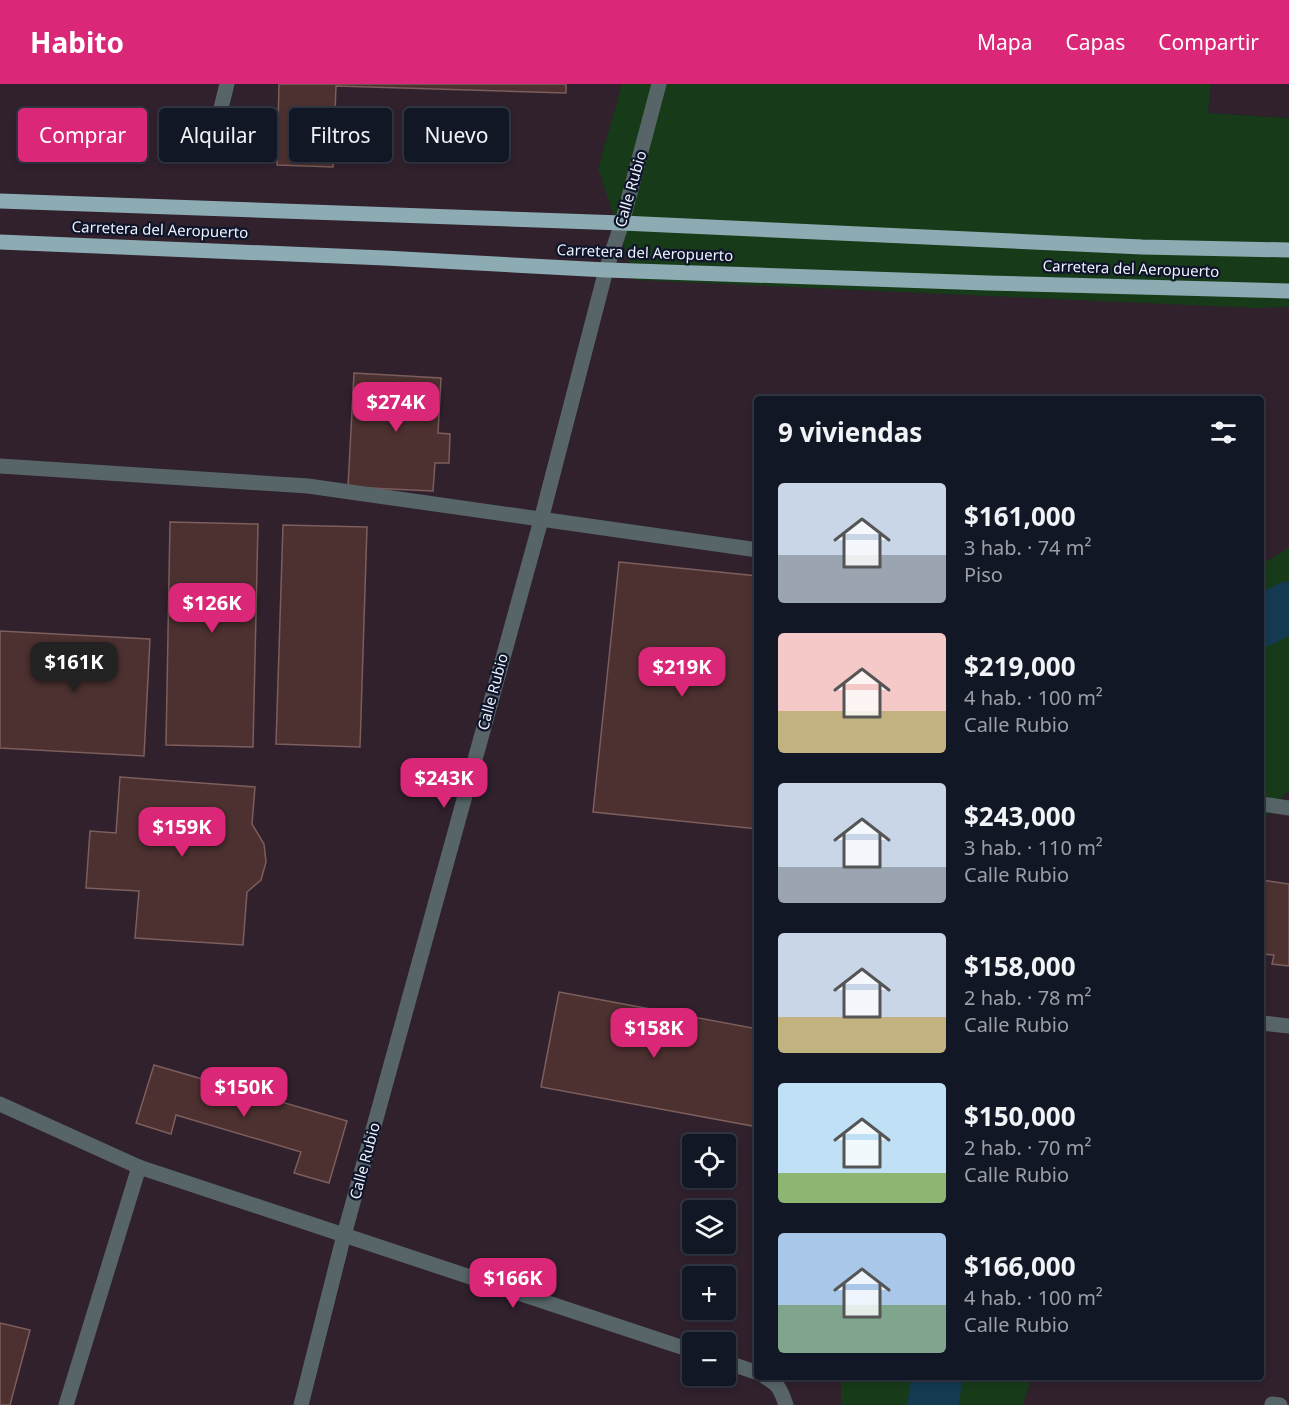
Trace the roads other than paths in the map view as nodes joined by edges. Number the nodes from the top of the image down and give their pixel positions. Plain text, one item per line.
1 (227, 84) edge
2 (659, 84) edge
3 (221, 108) edge
4 (0, 201) edge
5 (622, 223) junction
6 (0, 242) edge
7 (1289, 250) edge
8 (606, 270) junction
9 (1289, 291) edge
10 (0, 466) edge
11 (541, 520) junction
12 (754, 549) edge
13 (1264, 804) edge
14 (1289, 808) edge
15 (1264, 1023) edge
16 (1289, 1026) edge
17 (0, 1104) edge
18 (139, 1167) junction
19 (344, 1235) junction
20 (682, 1347) edge
21 (736, 1365) edge
22 (754, 1372) edge
23 (771, 1380) edge
24 (66, 1405) edge
25 (301, 1405) edge
26 (786, 1405) edge

1 - 3 street
2 - 5 street, Calle Rubio
4 - 5 main road, Carretera del Aeropuerto
5 - 7 main road, Carretera del Aeropuerto
5 - 8 street, Calle Rubio
6 - 8 main road, Carretera del Aeropuerto
8 - 9 main road, Carretera del Aeropuerto
8 - 11 street, Calle Rubio
10 - 11 street
11 - 12 street
11 - 19 street, Calle Rubio
13 - 14 street
15 - 16 street
17 - 18 street
18 - 19 street
18 - 24 street
19 - 20 street
19 - 25 street, Calle Rubio
21 - 22 street
23 - 26 street

